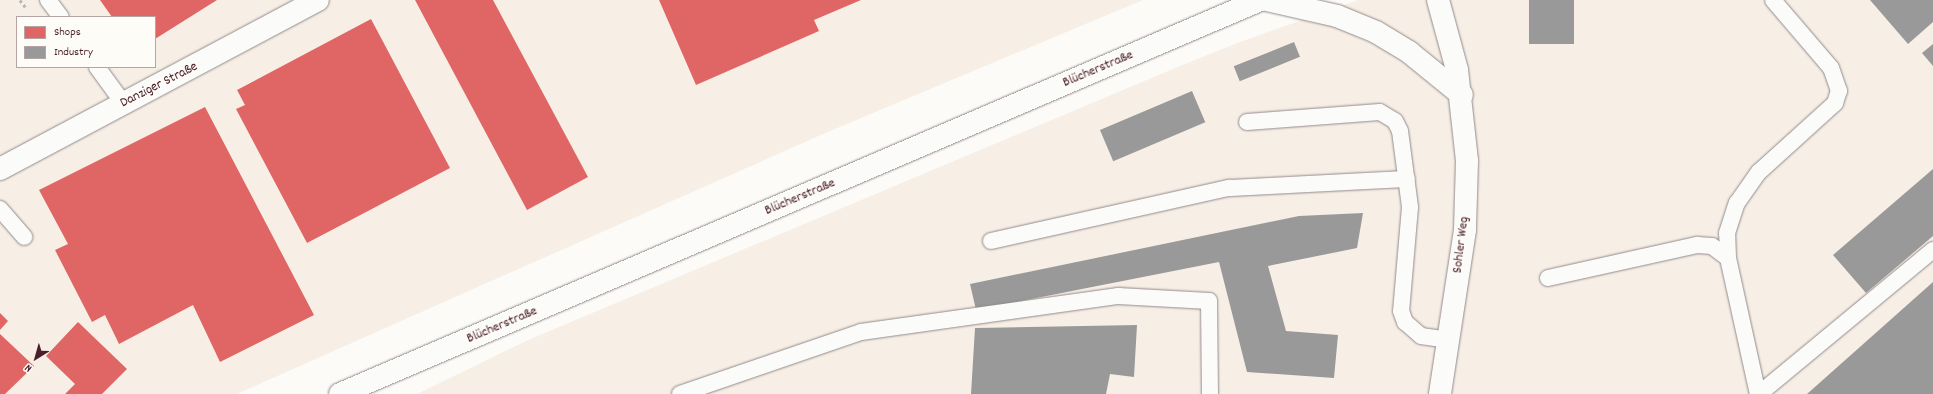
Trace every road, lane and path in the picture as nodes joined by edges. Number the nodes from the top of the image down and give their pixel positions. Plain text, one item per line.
1 (48, 0) edge
2 (1260, 0) edge
3 (1267, 0) edge
4 (1438, 0) edge
5 (1773, 0) edge
6 (306, 3) edge
7 (60, 16) edge
8 (98, 68) edge
9 (1462, 95) junction
10 (124, 104) junction
11 (1247, 122) dead end
12 (0, 169) edge
13 (1407, 179) junction
14 (0, 209) edge
15 (24, 237) dead end
16 (991, 241) dead end
17 (1933, 250) edge
18 (1728, 258) junction
19 (1548, 278) dead end
20 (1448, 340) junction
21 (340, 394) edge
22 (680, 394) edge
23 (1210, 394) edge
24 (1440, 394) edge
25 (1758, 394) edge

1 - 7 lane
2 - 21 street, Blücherstraße
3 - 9 street
4 - 9 street, Sohler Weg
5 - 18 lane
6 - 10 street, Danziger Straße
8 - 10 lane
9 - 20 street, Sohler Weg
10 - 12 street, Danziger Straße
11 - 13 lane
13 - 16 lane
13 - 20 lane
14 - 15 lane
17 - 25 lane
18 - 19 lane
18 - 25 lane
20 - 24 street, Sohler Weg
22 - 23 lane

